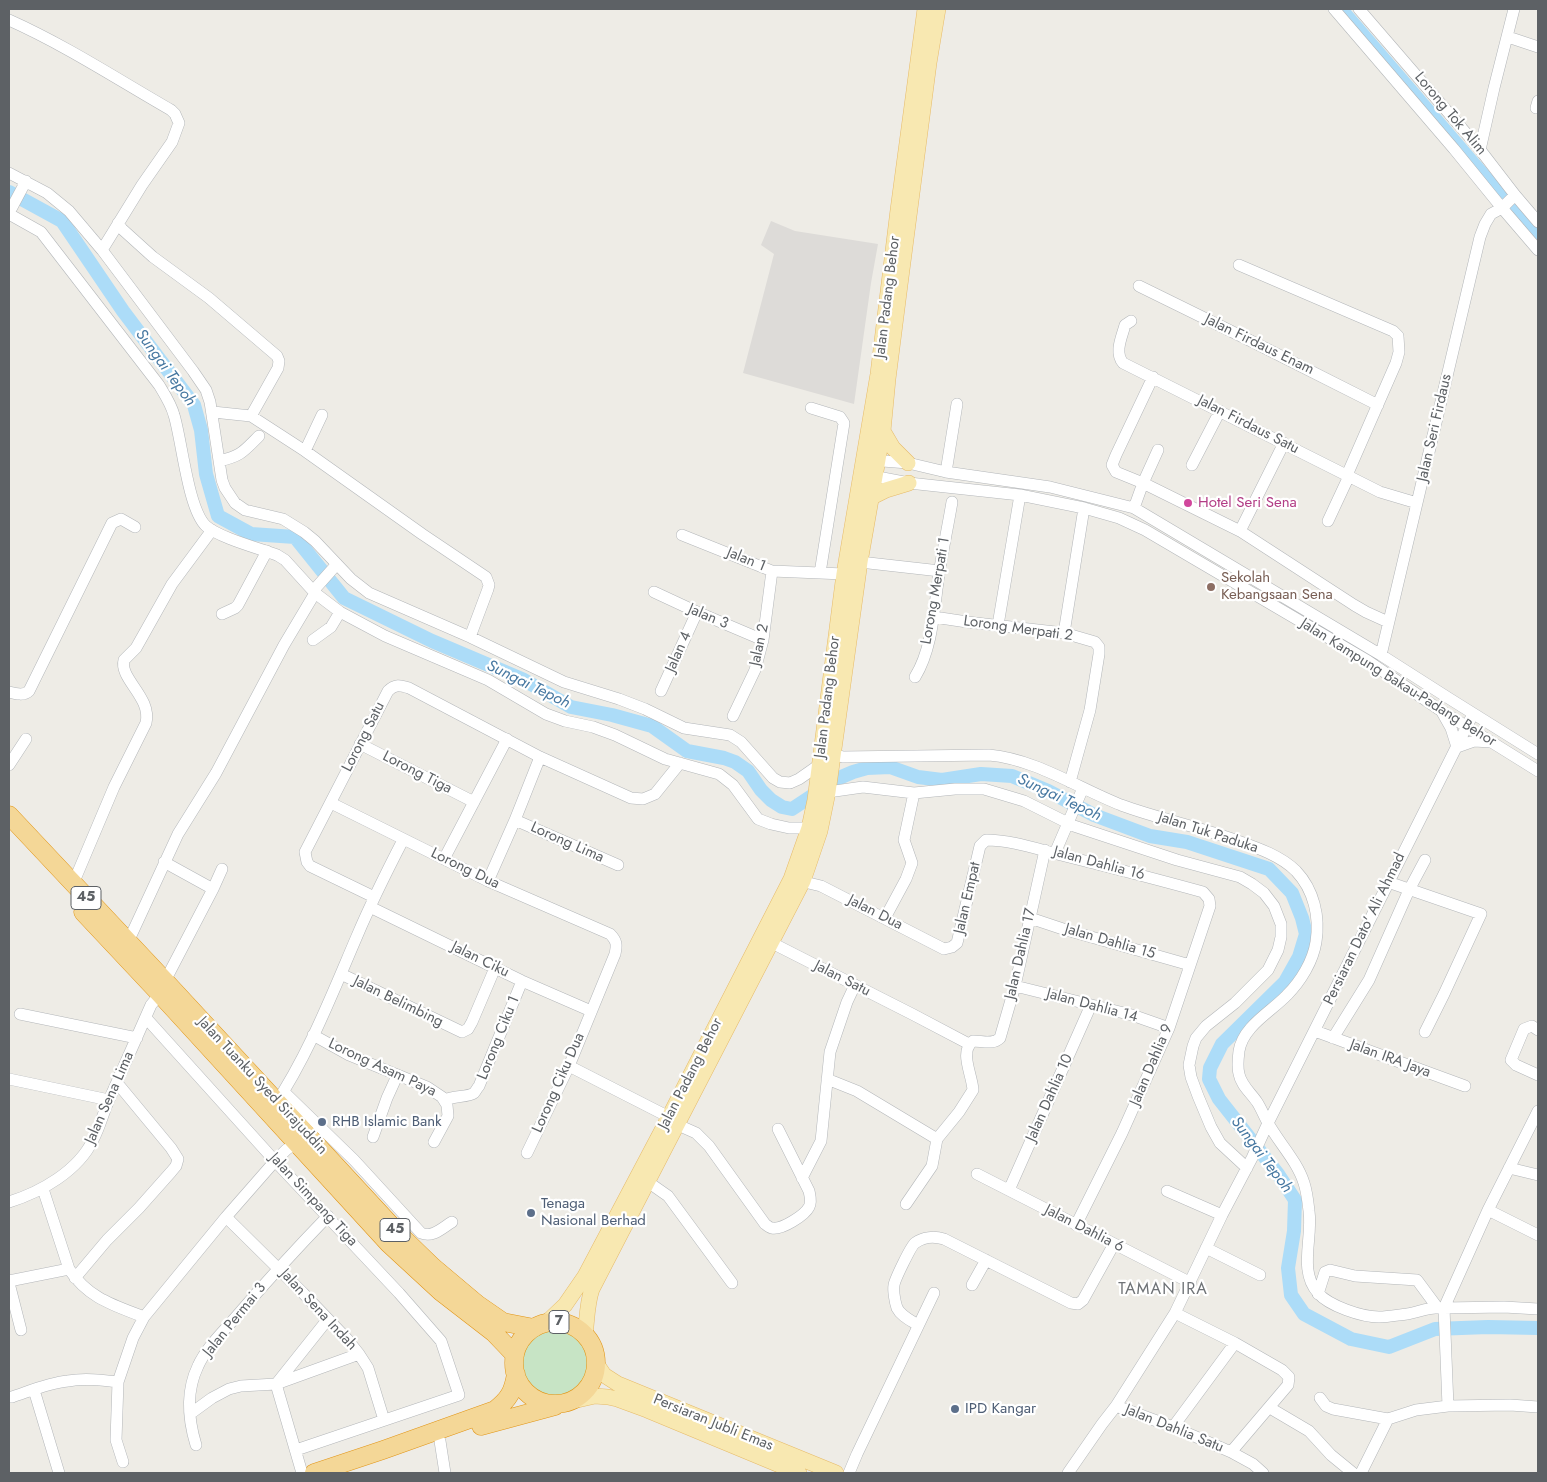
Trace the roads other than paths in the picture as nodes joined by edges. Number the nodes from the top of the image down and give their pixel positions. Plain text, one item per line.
1 (925, 9) edge
2 (938, 9) edge
3 (1334, 9) edge
4 (1359, 9) edge
5 (1514, 9) edge
6 (9, 20) edge
7 (1508, 38) junction
8 (1538, 46) edge
9 (1480, 150) junction
10 (9, 173) edge
11 (23, 186) junction
12 (1514, 196) junction
13 (1503, 207) junction
14 (10, 212) edge
15 (1538, 222) edge
16 (118, 223) junction
17 (102, 250) junction
18 (1538, 250) edge
19 (1239, 265) dead end
20 (1138, 286) dead end
21 (1131, 321) dead end
22 (1153, 377) junction
23 (957, 404) dead end
24 (1378, 405) junction
25 (811, 408) dead end
26 (1220, 411) junction
27 (213, 412) junction
28 (322, 415) dead end
29 (251, 416) junction
30 (883, 431) junction
31 (259, 436) dead end
32 (1284, 443) junction
33 (1158, 450) dead end
34 (304, 451) junction
35 (219, 461) junction
36 (908, 463) junction
37 (1192, 465) dead end
38 (869, 468) junction
39 (946, 472) junction
40 (1348, 476) junction
41 (909, 483) junction
42 (1143, 483) junction
43 (1020, 495) junction
44 (872, 497) junction
45 (952, 502) dead end
46 (1417, 503) junction
47 (1084, 508) junction
48 (1134, 508) junction
49 (1328, 521) dead end
50 (135, 527) dead end
51 (212, 530) junction
52 (1240, 531) junction
53 (682, 535) dead end
54 (266, 551) junction
55 (860, 562) junction
56 (334, 567) junction
57 (772, 571) junction
58 (940, 571) junction
59 (820, 573) junction
60 (844, 574) junction
61 (315, 590) junction
62 (654, 592) dead end
63 (340, 612) junction
64 (697, 612) junction
65 (222, 614) dead end
66 (934, 617) junction
67 (1388, 622) junction
68 (998, 625) junction
69 (1064, 634) junction
70 (470, 637) junction
71 (314, 640) dead end
72 (763, 640) junction
73 (1381, 655) junction
74 (915, 678) dead end
75 (661, 690) dead end
76 (9, 692) edge
77 (1440, 710) junction
78 (1473, 714) junction
79 (733, 716) dead end
80 (1467, 726) junction
81 (26, 739) dead end
82 (507, 739) junction
83 (1494, 743) junction
84 (360, 744) junction
85 (1457, 747) junction
86 (1538, 754) edge
87 (540, 756) junction
88 (680, 762) junction
89 (825, 763) junction
90 (9, 765) edge
91 (1538, 771) edge
92 (1070, 782) junction
93 (1081, 791) junction
94 (914, 793) junction
95 (821, 796) junction
96 (474, 802) junction
97 (331, 803) junction
98 (515, 820) junction
99 (1068, 823) junction
100 (10, 824) edge
101 (809, 828) junction
102 (403, 840) junction
103 (986, 840) joint
104 (1050, 852) junction
105 (444, 859) junction
106 (1425, 860) dead end
107 (164, 862) junction
108 (618, 865) dead end
109 (222, 869) dead end
110 (797, 880) junction
111 (488, 881) junction
112 (1388, 882) junction
113 (73, 884) junction
114 (213, 889) junction
115 (1409, 890) junction
116 (1209, 899) joint
117 (372, 902) junction
118 (885, 918) junction
119 (1030, 918) junction
120 (602, 930) joint
121 (128, 942) junction
122 (772, 944) junction
123 (944, 949) joint
124 (1190, 965) junction
125 (495, 968) junction
126 (341, 974) junction
127 (522, 981) junction
128 (855, 985) junction
129 (1014, 986) junction
130 (165, 987) junction
131 (1091, 1005) junction
132 (591, 1011) junction
133 (20, 1014) dead end
134 (146, 1018) junction
135 (1170, 1028) junction
136 (1538, 1030) edge
137 (1315, 1031) junction
138 (1425, 1032) dead end
139 (313, 1035) junction
140 (137, 1038) junction
141 (1333, 1038) junction
142 (969, 1044) junction
143 (569, 1066) junction
144 (1538, 1075) edge
145 (397, 1076) junction
146 (9, 1079) edge
147 (827, 1079) junction
148 (118, 1084) junction
149 (1466, 1086) dead end
150 (109, 1100) junction
151 (277, 1102) junction
152 (446, 1102) junction
153 (1538, 1111) edge
154 (673, 1121) junction
155 (1266, 1127) junction
156 (778, 1129) dead end
157 (373, 1138) dead end
158 (937, 1139) junction
159 (434, 1142) dead end
160 (300, 1147) junction
161 (527, 1153) dead end
162 (275, 1161) junction
163 (1250, 1163) junction
164 (1509, 1168) junction
165 (977, 1174) dead end
166 (1538, 1175) edge
167 (802, 1178) junction
168 (648, 1182) junction
169 (43, 1189) junction
170 (369, 1189) junction
171 (1009, 1190) junction
172 (1167, 1191) dead end
173 (10, 1199) edge
174 (906, 1204) dead end
175 (1488, 1210) junction
176 (1222, 1215) junction
177 (328, 1216) junction
178 (226, 1217) junction
179 (452, 1222) dead end
180 (1076, 1224) junction
181 (1538, 1234) edge
182 (1114, 1244) junction
183 (1206, 1248) junction
184 (986, 1260) junction
185 (278, 1268) junction
186 (72, 1273) junction
187 (1260, 1275) dead end
188 (9, 1282) edge
189 (732, 1283) dead end
190 (1190, 1283) junction
191 (972, 1285) dead end
192 (934, 1293) dead end
193 (1318, 1294) junction
194 (1538, 1309) edge
195 (1442, 1310) junction
196 (1175, 1313) junction
197 (144, 1317) junction
198 (328, 1320) junction
199 (540, 1325) junction
200 (918, 1325) junction
201 (21, 1330) dead end
202 (585, 1336) junction
203 (1235, 1343) junction
204 (359, 1354) junction
205 (515, 1355) junction
206 (596, 1363) junction
207 (516, 1374) junction
208 (118, 1382) junction
209 (276, 1384) junction
210 (34, 1390) junction
211 (12, 1397) dead end
212 (1320, 1398) dead end
213 (567, 1402) junction
214 (1116, 1406) junction
215 (1448, 1406) junction
216 (1538, 1407) edge
217 (1270, 1408) junction
218 (190, 1414) junction
219 (1388, 1419) junction
220 (384, 1420) junction
221 (1173, 1427) junction
222 (440, 1441) junction
223 (196, 1444) dead end
224 (296, 1450) junction
225 (1231, 1452) junction
226 (123, 1462) dead end
227 (800, 1469) edge
228 (59, 1473) edge
229 (302, 1473) edge
230 (314, 1473) edge
231 (350, 1473) edge
232 (445, 1473) edge
233 (836, 1473) edge
234 (849, 1473) edge
235 (1068, 1473) edge
236 (1263, 1473) edge
237 (1353, 1473) edge
238 (1361, 1473) edge

1 - 38 main road, Jalan Padang Behor
2 - 30 main road, Jalan Padang Behor
3 - 13 street
4 - 9 street, Lorong Tok Alim
5 - 7 street
6 - 16 street
7 - 8 street
7 - 9 street
9 - 12 street, Lorong Tok Alim
10 - 11 street
11 - 14 street
11 - 17 street
12 - 13 street, Jalan Seri Firdaus
12 - 15 street, Lorong Tok Alim
13 - 18 street
13 - 46 street, Jalan Seri Firdaus
14 - 51 street
16 - 17 street
16 - 29 street
17 - 27 street
19 - 24 street
20 - 24 street, Jalan Firdaus Enam
21 - 22 street, Jalan Firdaus Satu
22 - 26 street, Jalan Firdaus Satu
22 - 42 street
23 - 39 street
24 - 40 street
25 - 59 street
26 - 32 street, Jalan Firdaus Satu
26 - 37 street
27 - 29 street
27 - 35 street
28 - 34 street
29 - 34 street
30 - 36 main road
30 - 38 main road, Jalan Padang Behor
31 - 35 street
32 - 40 street, Jalan Firdaus Satu
32 - 52 street
33 - 42 street
34 - 70 street
35 - 56 street
36 - 38 street, Jalan Kampung Bakau-Padang Behor
36 - 39 street, Jalan Kampung Bakau-Padang Behor
38 - 41 street, Jalan Kampung Bakau-Padang Behor
38 - 44 main road, Jalan Padang Behor
38 - 60 main road, Jalan Padang Behor
39 - 48 street, Jalan Kampung Bakau-Padang Behor
40 - 46 street, Jalan Firdaus Satu
40 - 49 street
41 - 43 street, Jalan Kampung Bakau-Padang Behor
41 - 44 main road
42 - 48 street
42 - 52 street
43 - 47 street, Jalan Kampung Bakau-Padang Behor
43 - 68 street
44 - 55 main road, Jalan Padang Behor
45 - 58 street, Lorong Merpati 1
46 - 67 street, Jalan Seri Firdaus
47 - 69 street
47 - 77 street, Jalan Kampung Bakau-Padang Behor
48 - 73 street, Jalan Kampung Bakau-Padang Behor
50 - 76 street
51 - 54 street
51 - 113 street
52 - 67 street
53 - 57 street, Jalan 1
54 - 61 street
54 - 65 street
55 - 58 street
55 - 89 main road, Jalan Padang Behor
56 - 61 street
56 - 70 street
57 - 59 street, Jalan 1
57 - 72 street, Jalan 2
58 - 66 street, Lorong Merpati 1
59 - 60 street, Jalan 1
60 - 89 main road, Jalan Padang Behor
61 - 63 street
61 - 107 street
62 - 64 street, Jalan 3
63 - 71 street
63 - 88 street
64 - 72 street, Jalan 3
64 - 75 street, Jalan 4
66 - 68 street, Lorong Merpati 2
66 - 74 street, Lorong Merpati 1
67 - 73 street, Jalan Seri Firdaus
68 - 69 street, Lorong Merpati 2
69 - 92 street, Lorong Merpati 2
70 - 89 street
72 - 79 street, Jalan 2
73 - 78 street, Jalan Kampung Bakau-Padang Behor
77 - 80 street, Jalan Kampung Bakau-Padang Behor
77 - 85 street
78 - 80 street, Persiaran Dato' Ali Ahmad
78 - 86 street, Jalan Kampung Bakau-Padang Behor
80 - 83 street, Jalan Kampung Bakau-Padang Behor
80 - 85 street, Persiaran Dato' Ali Ahmad
81 - 90 street
82 - 84 street, Lorong Satu
82 - 87 street, Lorong Satu
82 - 96 street
83 - 85 street
83 - 91 street, Jalan Kampung Bakau-Padang Behor
84 - 96 street, Lorong Tiga
84 - 97 street, Lorong Satu
85 - 112 street, Persiaran Dato' Ali Ahmad
87 - 88 street, Lorong Satu
87 - 98 street
88 - 101 street
89 - 92 street, Jalan Tuk Paduka
89 - 95 main road, Jalan Padang Behor
92 - 93 street, Jalan Tuk Paduka
93 - 99 street, Jalan Dahlia 17
93 - 155 street, Jalan Tuk Paduka
94 - 95 street
94 - 99 street
94 - 118 street
95 - 101 main road, Jalan Padang Behor
95 - 110 main road, Jalan Padang Behor
96 - 105 street
97 - 102 street, Lorong Dua
97 - 117 street, Lorong Satu
98 - 108 street, Lorong Lima
98 - 111 street
99 - 104 street, Jalan Dahlia 17
99 - 163 street
100 - 113 highway, Jalan Tuanku Syed Sirajuddin / 45
100 - 130 highway, Jalan Tuanku Syed Sirajuddin / 45
101 - 110 main road, Jalan Padang Behor
102 - 105 street, Lorong Dua
102 - 117 street
103 - 104 street, Jalan Dahlia 16
103 - 123 street, Jalan Empat
104 - 116 street, Jalan Dahlia 16
104 - 119 street, Jalan Dahlia 17
105 - 111 street, Lorong Dua
106 - 115 street
107 - 114 street
107 - 121 street
109 - 114 street, Jalan Sena Lima
110 - 118 street, Jalan Dua
110 - 122 main road, Jalan Padang Behor
110 - 154 main road, Jalan Padang Behor
111 - 120 street, Lorong Dua
112 - 115 street
112 - 137 street, Persiaran Dato' Ali Ahmad
113 - 121 highway, Jalan Tuanku Syed Sirajuddin / 45
114 - 130 street, Jalan Sena Lima
115 - 138 street
115 - 141 street
116 - 124 street, Jalan Dahlia 9
117 - 125 street, Jalan Ciku
117 - 126 street
118 - 123 street, Jalan Dua
119 - 124 street, Jalan Dahlia 15
119 - 129 street, Jalan Dahlia 17
120 - 132 street, Lorong Ciku Dua
121 - 130 highway, Jalan Tuanku Syed Sirajuddin / 45
122 - 128 street, Jalan Satu
122 - 154 main road, Jalan Padang Behor
124 - 135 street, Jalan Dahlia 9
125 - 126 street, Jalan Belimbing
125 - 127 street, Jalan Ciku
126 - 139 street
127 - 132 street, Jalan Ciku
127 - 152 street, Lorong Ciku 1
128 - 142 street, Jalan Satu
128 - 147 street
129 - 131 street, Jalan Dahlia 14
129 - 142 street, Jalan Dahlia 17
130 - 134 street, Jalan Sena Lima
130 - 151 highway, Jalan Tuanku Syed Sirajuddin / 45
131 - 135 street, Jalan Dahlia 14
131 - 171 street, Jalan Dahlia 10
132 - 143 street, Lorong Ciku Dua
133 - 140 street
134 - 140 street, Jalan Sena Lima
134 - 162 street, Jalan Simpang Tiga
135 - 180 street, Jalan Dahlia 9
136 - 144 street
137 - 141 street, Jalan IRA Jaya
137 - 155 street, Persiaran Dato' Ali Ahmad
139 - 145 street, Lorong Asam Paya
139 - 151 street
140 - 148 street, Jalan Sena Lima
141 - 149 street, Jalan IRA Jaya
142 - 158 street
143 - 154 street
143 - 161 street, Lorong Ciku Dua
145 - 152 street, Lorong Asam Paya
145 - 157 street
146 - 150 street
147 - 158 street
147 - 167 street
148 - 150 street, Jalan Sena Lima
148 - 186 street
150 - 169 street, Jalan Sena Lima
151 - 160 highway, Jalan Tuanku Syed Sirajuddin / 45
151 - 170 highway, Jalan Tuanku Syed Sirajuddin / 45
152 - 159 street
153 - 164 street
154 - 167 street
154 - 168 main road, Jalan Padang Behor
154 - 199 main road, Jalan Padang Behor
155 - 163 street, Persiaran Dato' Ali Ahmad
155 - 193 street, Jalan Tuk Paduka
156 - 167 street
158 - 174 street
160 - 162 street
160 - 205 highway, Jalan Tuanku Syed Sirajuddin / 45
162 - 177 street, Jalan Simpang Tiga
162 - 178 street
163 - 176 street, Persiaran Dato' Ali Ahmad
164 - 166 street
164 - 175 street
165 - 171 street, Jalan Dahlia 6
168 - 189 street
168 - 202 main road, Jalan Padang Behor
169 - 173 street, Jalan Sena Lima
169 - 186 street
170 - 179 street
170 - 199 highway, Jalan Tuanku Syed Sirajuddin / 45
171 - 180 street, Jalan Dahlia 6
172 - 176 street
175 - 181 street
175 - 195 street
176 - 183 street, Persiaran Dato' Ali Ahmad
177 - 185 street, Jalan Permai 3
177 - 220 street, Jalan Simpang Tiga
178 - 185 street, Jalan Sena Indah
178 - 197 street
180 - 182 street, Jalan Dahlia 6
182 - 184 street
182 - 190 street, Jalan Dahlia 6
183 - 187 street
183 - 190 street, Persiaran Dato' Ali Ahmad
184 - 191 street
184 - 200 street
185 - 198 street, Jalan Sena Indah
185 - 218 street, Jalan Permai 3
186 - 188 street
186 - 197 street
188 - 201 street
190 - 196 street, Persiaran Dato' Ali Ahmad
192 - 200 street
193 - 195 street
193 - 195 street
194 - 195 street
195 - 215 street
196 - 203 street
196 - 214 street, Persiaran Dato' Ali Ahmad
197 - 208 street
198 - 204 street, Jalan Sena Indah
198 - 209 street
199 - 202 highway, 7
199 - 205 highway, 7
200 - 234 street
202 - 206 highway, 7
203 - 217 street
203 - 221 street
204 - 209 street
204 - 220 street, Jalan Sena Indah
205 - 207 highway, 7
206 - 213 highway, 7
206 - 227 main road, Persiaran Jubli Emas / 7
207 - 213 highway, 7
207 - 230 highway, 7
208 - 210 street
208 - 226 street
209 - 218 street
209 - 224 street
210 - 211 street
210 - 228 street
212 - 219 street
213 - 222 highway, 7
213 - 227 main road, Persiaran Jubli Emas / 7
214 - 221 street, Jalan Dahlia Satu
214 - 235 street, Persiaran Dato' Ali Ahmad
215 - 216 street
215 - 219 street
217 - 225 street
217 - 237 street
218 - 223 street, Jalan Permai 3
219 - 238 street
220 - 224 street
221 - 225 street, Jalan Dahlia Satu
222 - 231 highway, 7
222 - 232 street
224 - 229 street
225 - 236 street, Jalan Dahlia Satu
227 - 233 main road, Persiaran Jubli Emas / 7

